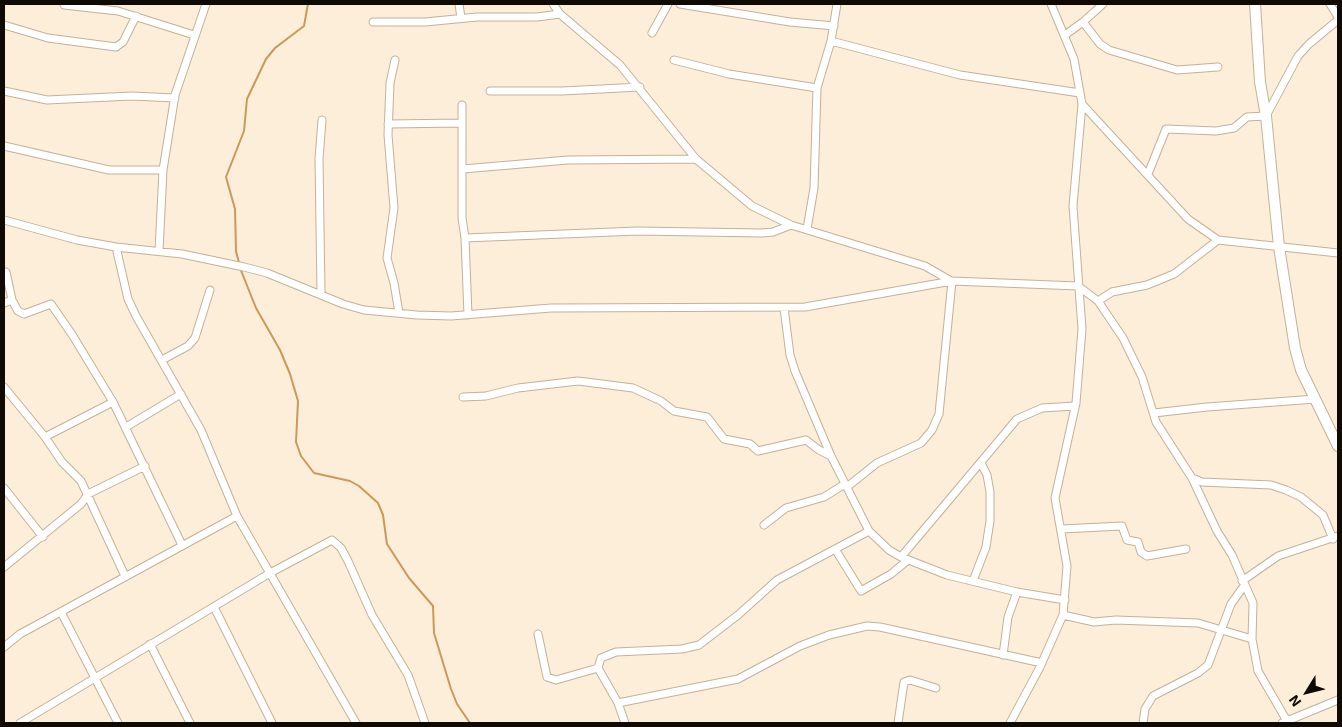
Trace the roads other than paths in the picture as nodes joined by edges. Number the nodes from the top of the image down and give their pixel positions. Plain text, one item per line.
1 (206, 4) edge
2 (459, 4) edge
3 (553, 4) edge
4 (668, 4) edge
5 (680, 4) edge
6 (837, 4) edge
7 (1051, 4) edge
8 (1103, 4) edge
9 (1255, 4) edge
10 (1330, 4) edge
11 (64, 5) edge
12 (560, 14) junction
13 (136, 16) junction
14 (461, 18) junction
15 (1338, 19) edge
16 (373, 22) dead end
17 (1084, 22) junction
18 (4, 25) edge
19 (834, 26) junction
20 (652, 33) dead end
21 (194, 34) junction
22 (1065, 35) junction
23 (831, 41) junction
24 (395, 60) dead end
25 (674, 60) dead end
26 (1218, 67) dead end
27 (640, 87) junction
28 (818, 88) junction
29 (4, 91) edge
30 (490, 91) dead end
31 (1080, 93) junction
32 (175, 98) junction
33 (1082, 104) junction
34 (462, 105) dead end
35 (1266, 116) junction
36 (322, 120) dead end
37 (461, 123) junction
38 (388, 124) junction
39 (4, 146) edge
40 (696, 159) junction
41 (463, 169) junction
42 (163, 170) junction
43 (1148, 174) junction
44 (4, 220) edge
45 (790, 225) junction
46 (807, 230) junction
47 (466, 238) junction
48 (1218, 240) junction
49 (1279, 247) junction
50 (116, 248) junction
51 (159, 251) junction
52 (1338, 253) edge
53 (6, 272) dead end
54 (952, 281) junction
55 (1078, 286) junction
56 (210, 290) dead end
57 (321, 293) junction
58 (12, 300) junction
59 (1098, 300) junction
60 (4, 303) edge
61 (784, 308) junction
62 (399, 313) junction
63 (468, 315) junction
64 (162, 360) junction
65 (4, 387) edge
66 (181, 394) junction
67 (463, 396) dead end
68 (1316, 399) junction
69 (114, 402) junction
70 (1075, 406) junction
71 (1154, 413) junction
72 (126, 426) junction
73 (46, 437) junction
74 (1338, 446) edge
75 (831, 456) junction
76 (981, 463) junction
77 (145, 466) junction
78 (1192, 478) junction
79 (846, 485) junction
80 (4, 488) edge
81 (88, 494) junction
82 (237, 516) junction
83 (764, 525) dead end
84 (1062, 529) junction
85 (869, 531) junction
86 (43, 537) junction
87 (1336, 538) edge
88 (182, 545) junction
89 (834, 549) junction
90 (1186, 549) dead end
91 (900, 557) junction
92 (908, 560) junction
93 (4, 567) edge
94 (270, 573) junction
95 (125, 576) junction
96 (973, 581) junction
97 (1243, 584) junction
98 (1017, 592) junction
99 (1065, 600) junction
100 (214, 606) junction
101 (61, 612) junction
102 (1063, 615) junction
103 (1221, 629) junction
104 (538, 634) dead end
105 (1252, 639) junction
106 (150, 644) junction
107 (4, 647) edge
108 (1003, 655) junction
109 (1042, 664) junction
110 (598, 668) junction
111 (96, 678) junction
112 (936, 688) dead end
113 (1338, 700) edge
114 (618, 703) junction
115 (1284, 722) edge
116 (20, 723) edge
117 (118, 723) edge
118 (190, 723) edge
119 (272, 723) edge
120 (356, 723) edge
121 (426, 723) edge
122 (625, 723) edge
123 (898, 723) edge
124 (1010, 723) edge
125 (1143, 723) edge

1 - 21 street
2 - 14 street
3 - 12 street
4 - 20 street
5 - 19 street
6 - 19 street
7 - 22 street
8 - 17 street
9 - 35 street
10 - 15 street
11 - 13 street
12 - 14 street
12 - 27 street
13 - 18 street
13 - 21 street
14 - 16 street
15 - 35 street
17 - 22 street
17 - 26 street
19 - 23 street
21 - 32 street
22 - 31 street
23 - 28 street
23 - 31 street
24 - 38 street
25 - 28 street
27 - 30 street
27 - 40 street
28 - 46 street
29 - 32 street
31 - 33 street
32 - 42 street
33 - 43 street
33 - 55 street
34 - 37 street
35 - 43 street
35 - 49 street
36 - 57 street
37 - 38 street
37 - 41 street
38 - 62 street
39 - 42 street
40 - 41 street
40 - 45 street
41 - 47 street
42 - 51 street
43 - 48 street
44 - 50 street
45 - 46 street
45 - 47 street
46 - 54 street
47 - 63 street
48 - 49 street
48 - 59 street
49 - 52 street
49 - 68 street
50 - 51 street
50 - 64 street
51 - 57 street
53 - 58 street
54 - 55 street
54 - 61 street
54 - 79 street
55 - 59 street
55 - 70 street
56 - 64 street
57 - 62 street
58 - 60 street
58 - 69 street
59 - 71 street
61 - 63 street
61 - 75 street
62 - 63 street
64 - 66 street
65 - 73 street
66 - 72 street
66 - 82 street
67 - 75 street
68 - 71 street
68 - 74 street
69 - 72 street
69 - 73 street
70 - 76 street
70 - 84 street
71 - 78 street
72 - 77 street
73 - 81 street
75 - 79 street
76 - 91 street
76 - 96 street
77 - 81 street
77 - 88 street
78 - 87 street
78 - 97 street
79 - 83 street
79 - 85 street
80 - 86 street
81 - 86 street
81 - 95 street
82 - 88 street
82 - 94 street
84 - 90 street
84 - 99 street
85 - 89 street
85 - 91 street
86 - 93 street
87 - 97 street
88 - 95 street
89 - 92 street
89 - 110 street
91 - 92 street
92 - 96 street
94 - 100 street
94 - 120 street
94 - 121 street
95 - 101 street
96 - 98 street
97 - 103 street
97 - 105 street
98 - 99 street
98 - 108 street
99 - 102 street
100 - 106 street
100 - 119 street
101 - 107 street
101 - 111 street
102 - 103 street
102 - 109 street
103 - 105 street
103 - 125 street
104 - 110 street
105 - 115 street
106 - 111 street
106 - 118 street
108 - 109 street
108 - 114 street
109 - 124 street
110 - 114 street
111 - 116 street
111 - 117 street
112 - 123 street
113 - 115 street
114 - 122 street

